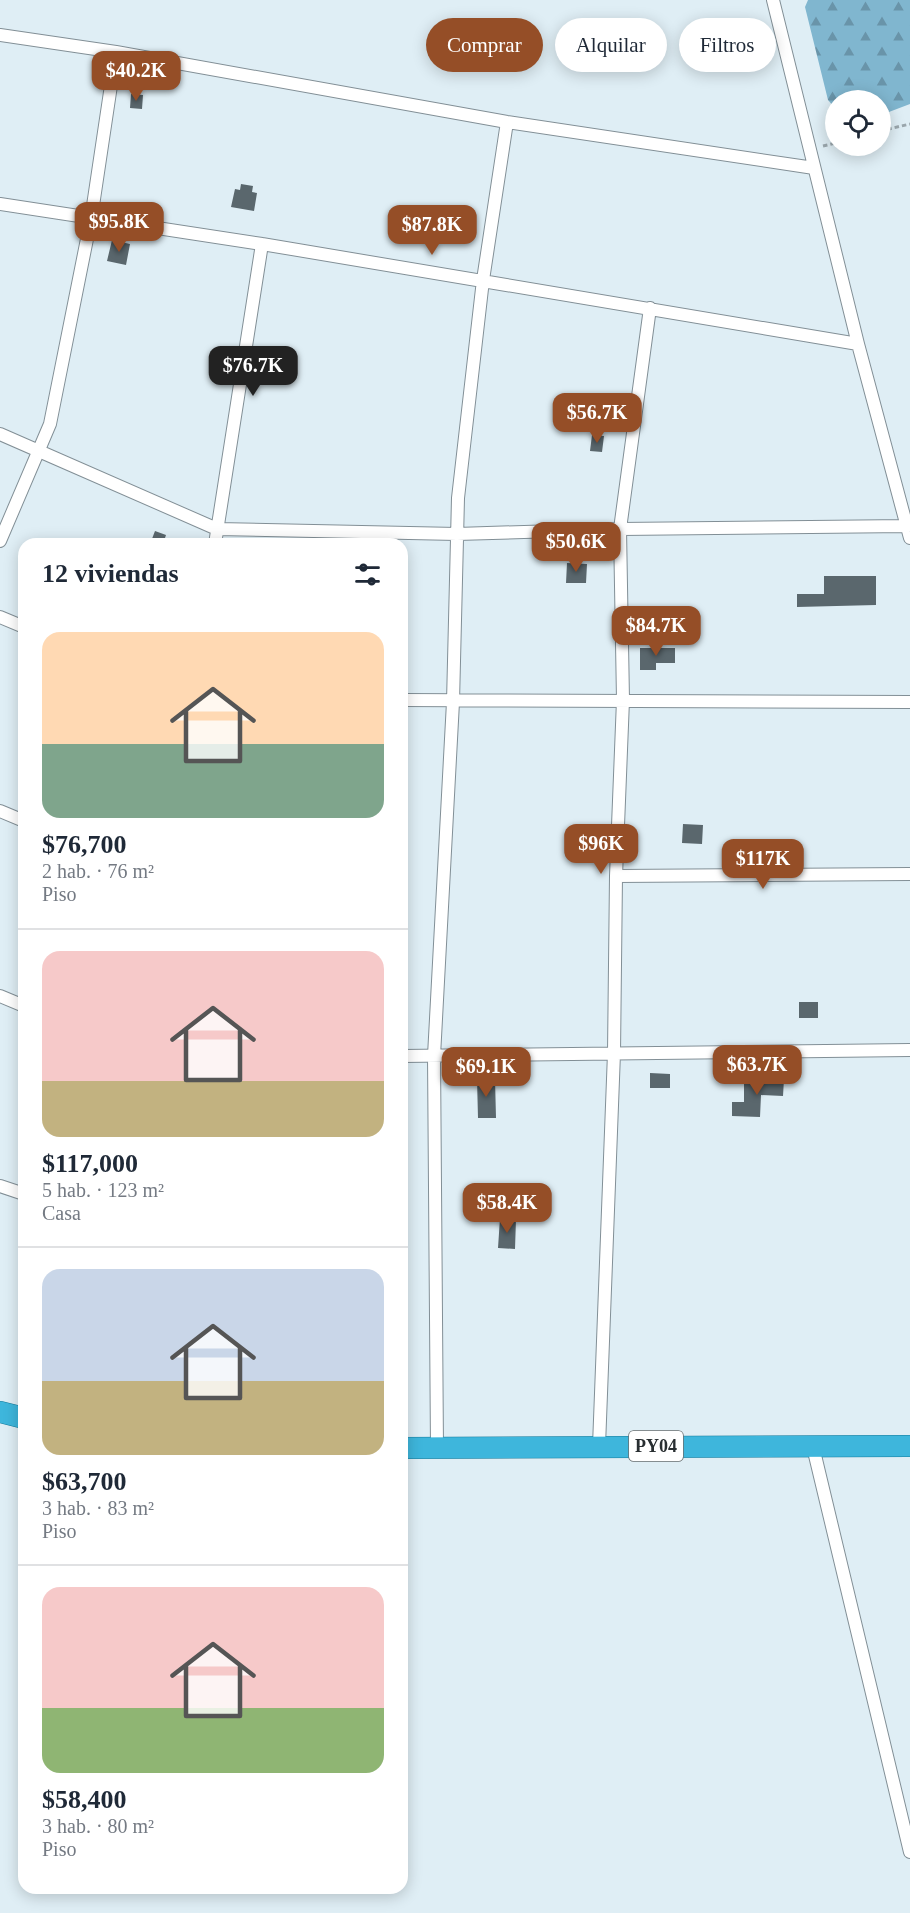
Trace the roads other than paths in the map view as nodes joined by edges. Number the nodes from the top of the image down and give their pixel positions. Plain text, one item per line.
1 (773, 0) edge
2 (0, 34) edge
3 (116, 52) junction
4 (507, 122) junction
5 (814, 168) junction
6 (0, 204) edge
7 (91, 219) junction
8 (262, 244) junction
9 (483, 280) junction
10 (650, 308) junction
11 (858, 344) junction
12 (0, 434) edge
13 (38, 451) junction
14 (217, 529) junction
15 (620, 529) junction
16 (909, 532) edge
17 (457, 534) junction
18 (216, 538) edge
19 (0, 541) edge
20 (0, 617) edge
21 (18, 624) edge
22 (408, 700) edge
23 (623, 700) junction
24 (453, 702) junction
25 (910, 702) edge
26 (0, 811) edge
27 (18, 818) edge
28 (910, 874) edge
29 (616, 876) junction
30 (0, 996) edge
31 (18, 1004) edge
32 (910, 1050) edge
33 (614, 1053) junction
34 (408, 1056) edge
35 (434, 1056) junction
36 (0, 1186) edge
37 (18, 1192) edge
38 (0, 1412) edge
39 (18, 1417) edge
40 (599, 1446) junction
41 (910, 1446) edge
42 (813, 1447) junction
43 (408, 1448) edge
44 (437, 1448) junction
45 (910, 1852) edge

1 - 5 street
2 - 3 street
3 - 4 street
3 - 7 street
4 - 5 street
4 - 9 street
5 - 11 street
6 - 7 street
7 - 8 street
7 - 13 street
8 - 9 street
8 - 14 street
9 - 10 street
9 - 17 street
10 - 11 street
10 - 15 street
11 - 16 street
12 - 13 street
13 - 14 street
13 - 19 street
14 - 17 street
14 - 18 street
15 - 16 street
15 - 17 street
15 - 23 street
17 - 24 street
20 - 21 street
22 - 24 street
23 - 24 street
23 - 25 street
23 - 29 street
24 - 35 street
26 - 27 street
28 - 29 street
29 - 33 street
30 - 31 street
32 - 33 street
33 - 35 street
33 - 40 street
34 - 35 street
35 - 44 street
36 - 37 street
38 - 39 highway
40 - 42 highway, PY04
40 - 44 highway, PY04
41 - 42 highway, PY04
42 - 45 street
43 - 44 highway, PY04

